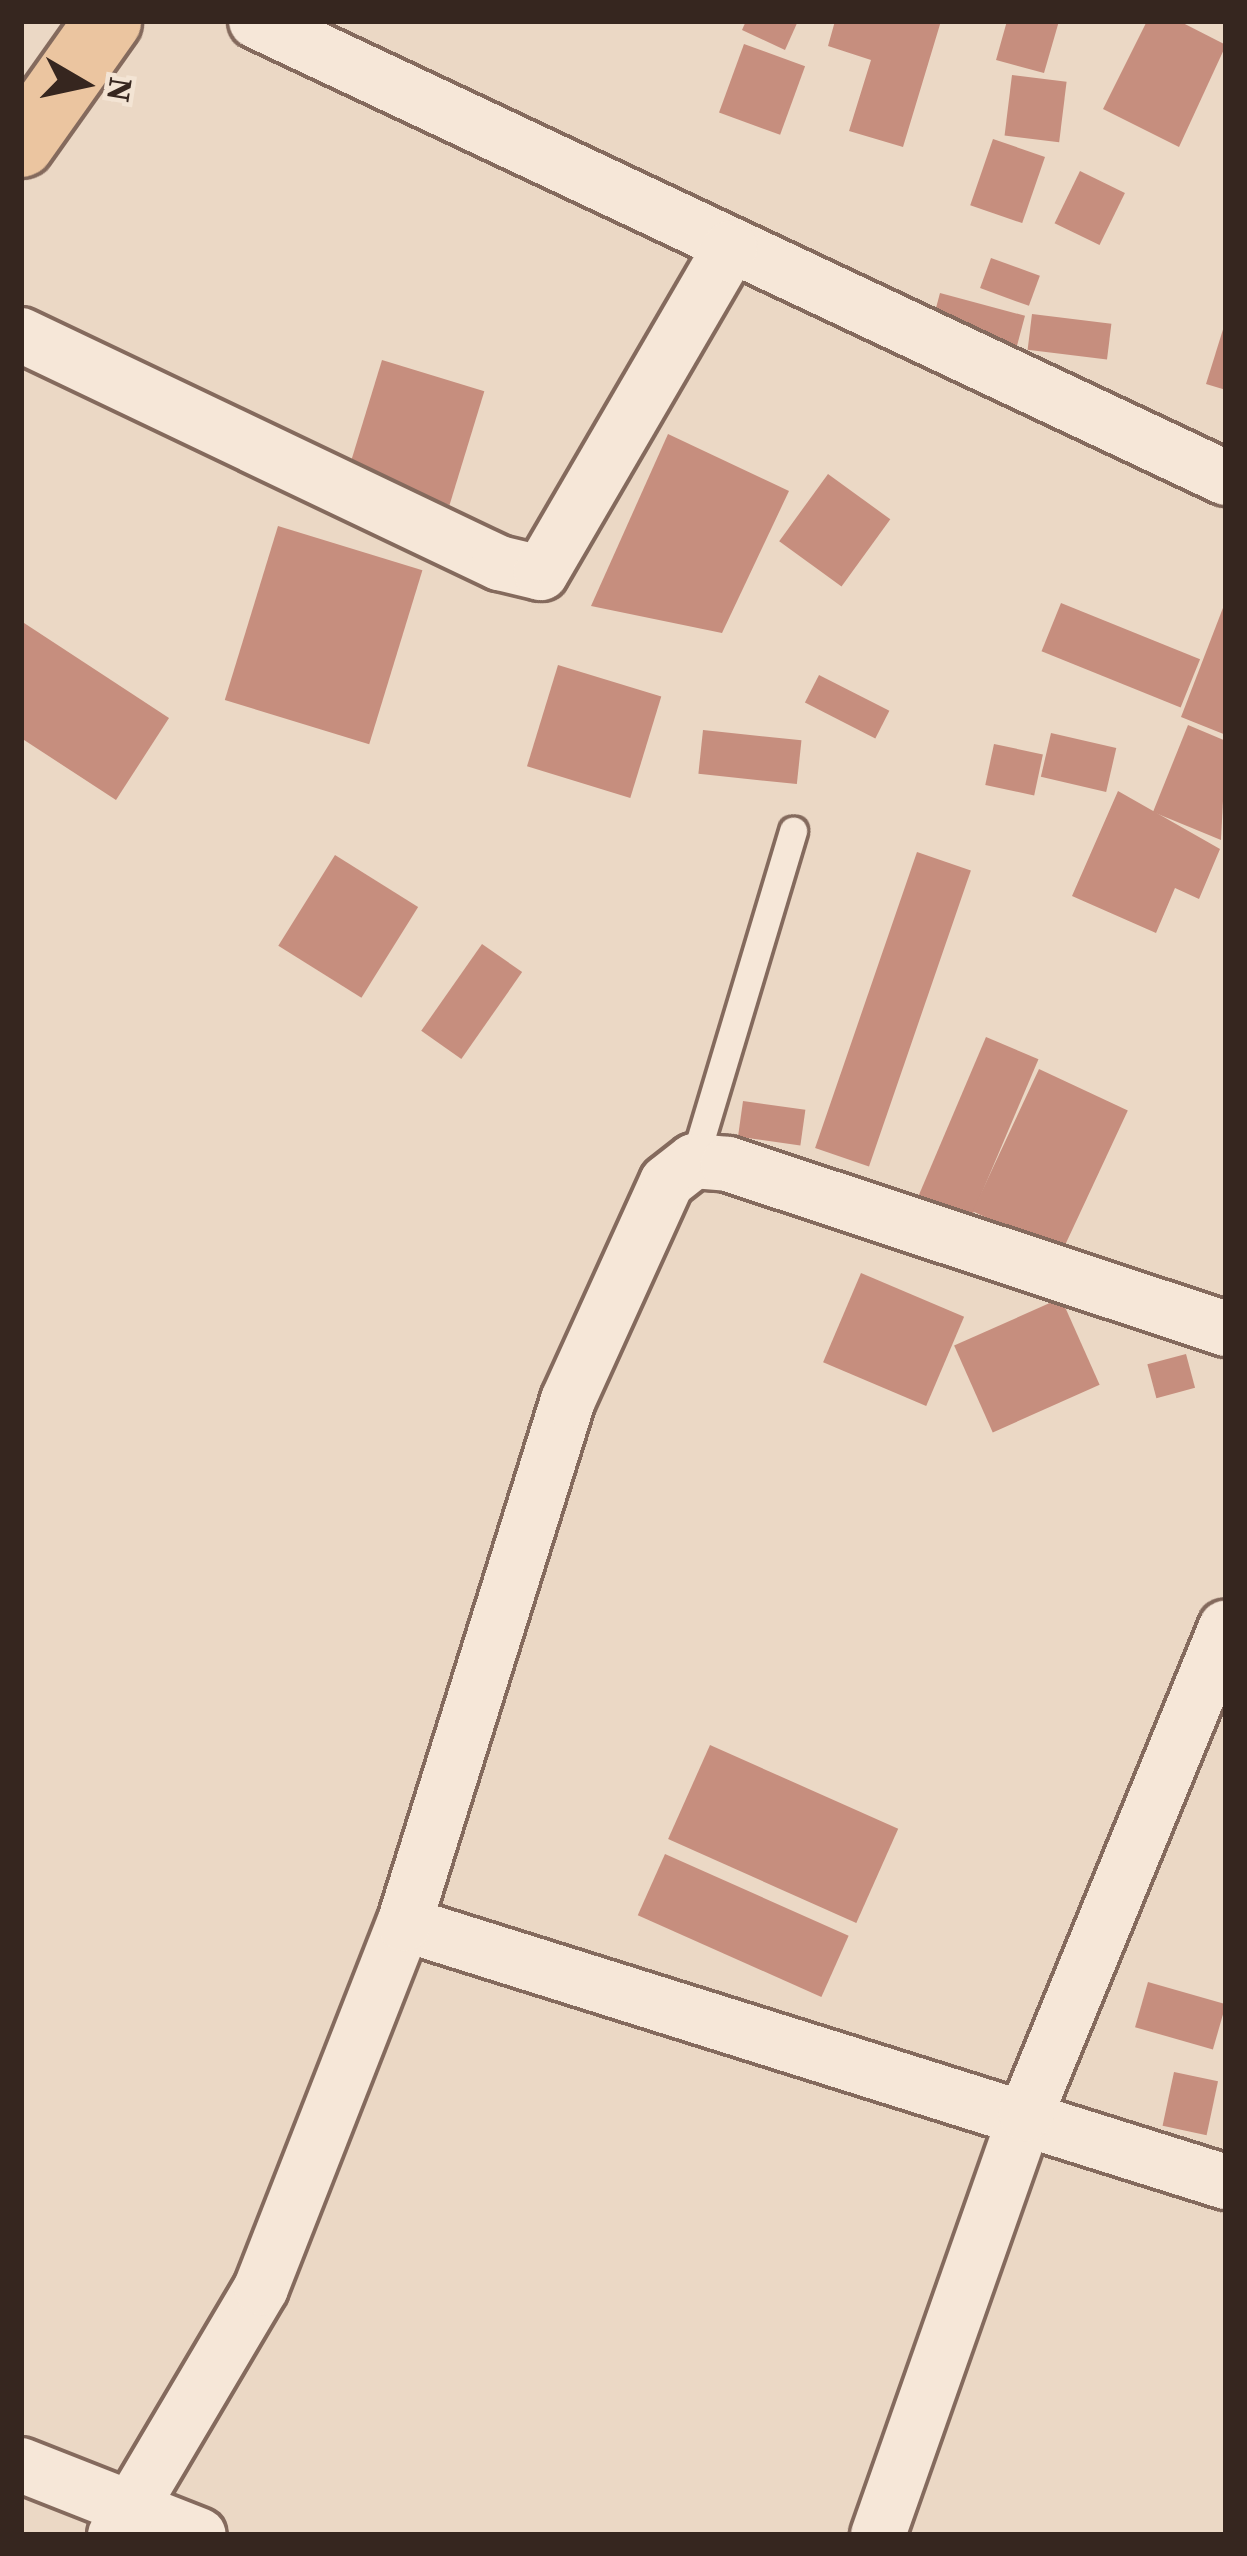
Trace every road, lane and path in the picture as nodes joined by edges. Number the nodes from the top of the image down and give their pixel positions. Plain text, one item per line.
1 (108, 21) edge
2 (256, 21) edge
3 (21, 144) edge
4 (730, 248) junction
5 (21, 335) edge
6 (1226, 478) edge
7 (793, 830) dead end
8 (694, 1161) junction
9 (1226, 1329) edge
10 (1226, 1627) edge
11 (404, 1924) junction
12 (1027, 2114) junction
13 (1226, 2182) edge
14 (21, 2465) edge
15 (120, 2522) edge
16 (199, 2535) edge
17 (878, 2535) edge

1 - 3 main road
2 - 4 street
4 - 5 street
4 - 6 street
7 - 8 lane
8 - 9 street
8 - 11 street
10 - 12 street
11 - 12 street
11 - 15 street
12 - 13 street
12 - 17 street
14 - 15 street
15 - 16 street

